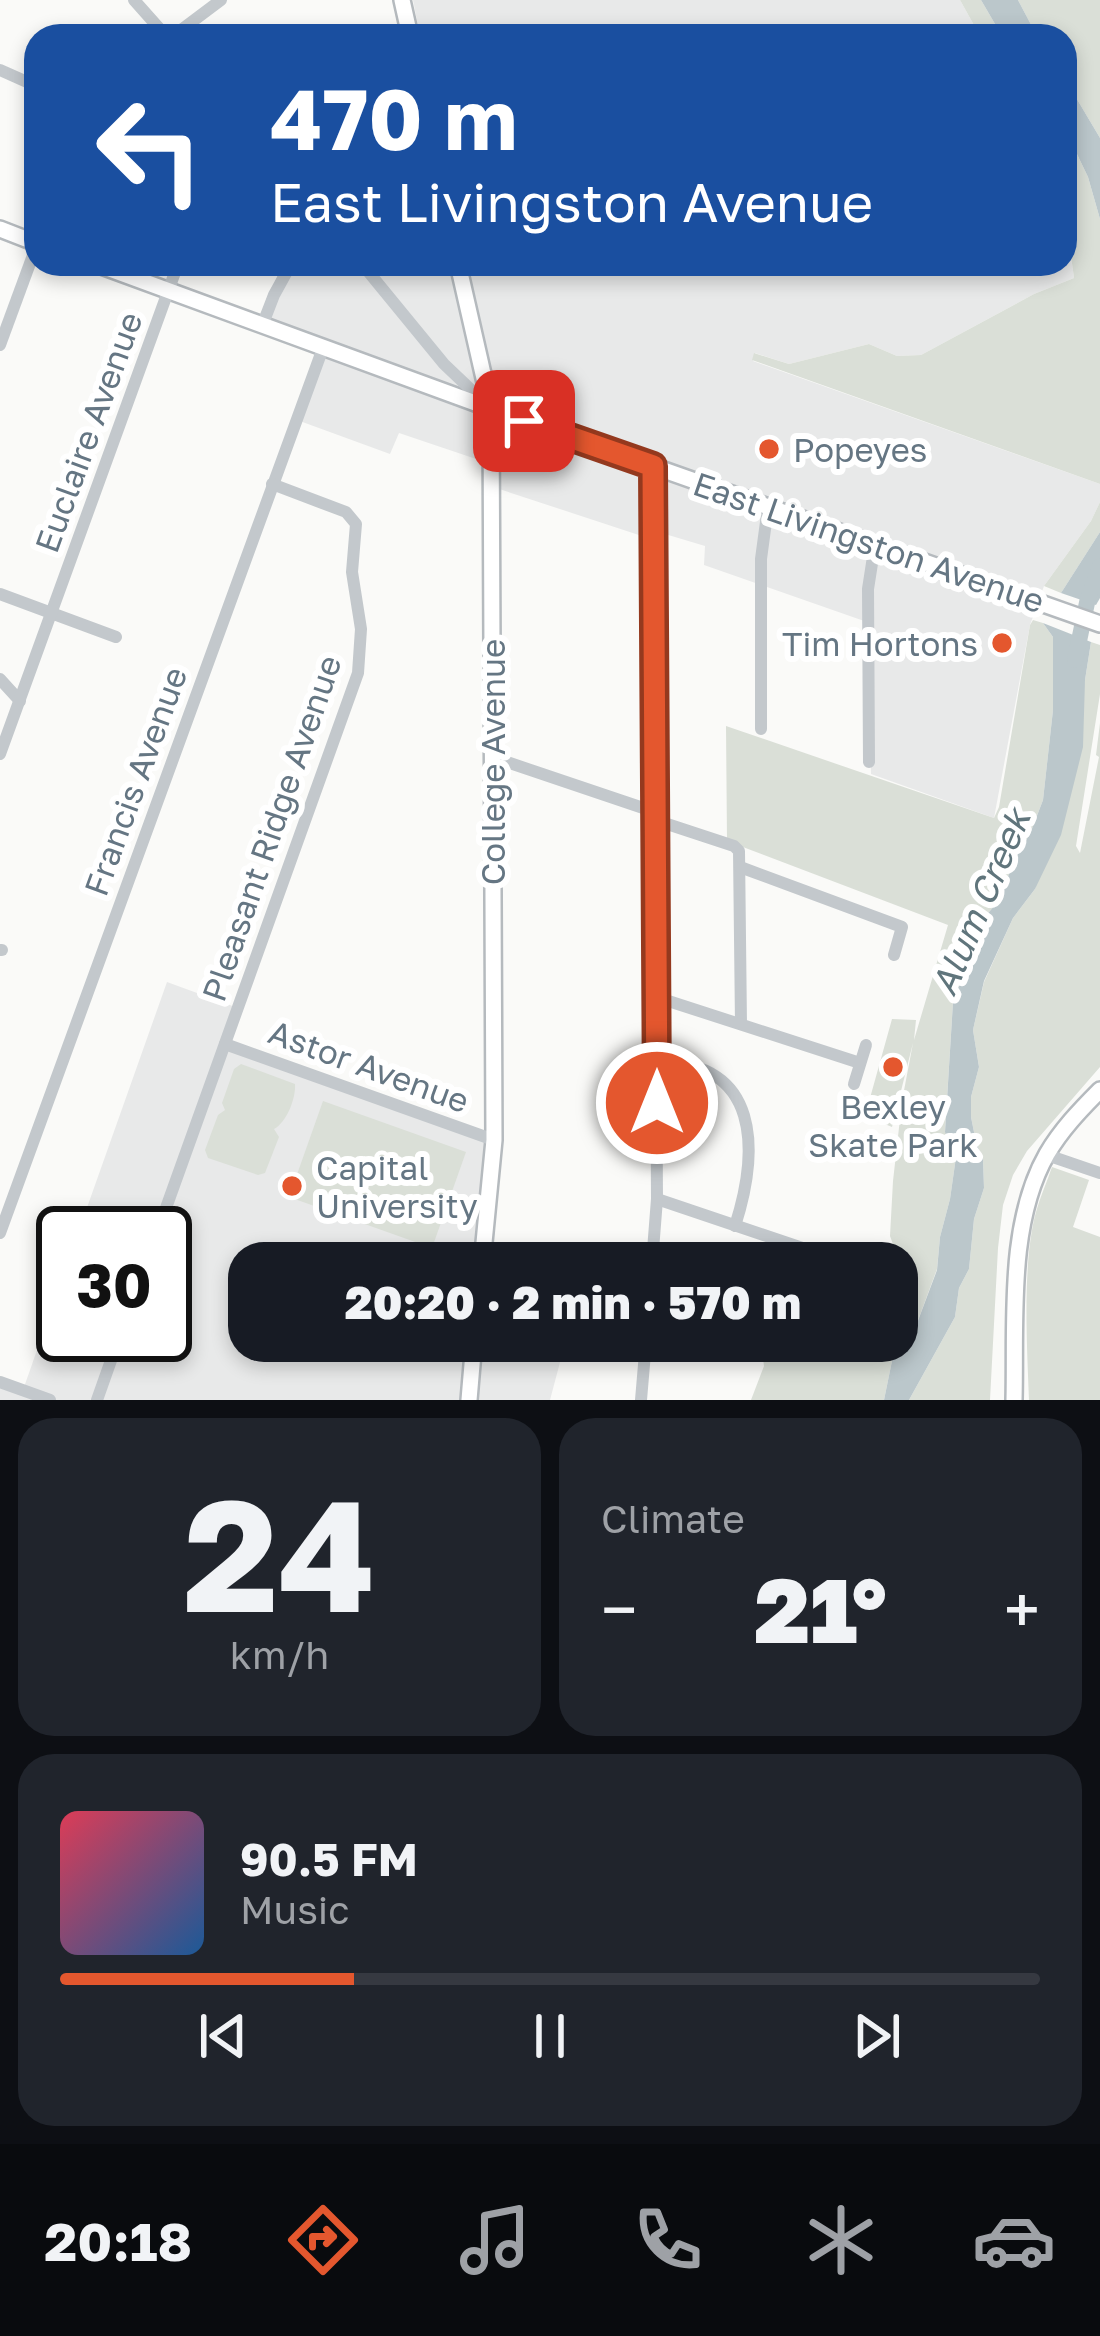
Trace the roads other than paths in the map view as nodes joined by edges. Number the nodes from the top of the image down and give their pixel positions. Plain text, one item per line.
1 (134, 0) edge
2 (221, 0) edge
3 (157, 24) edge
4 (186, 24) edge
5 (25, 276) edge
6 (128, 276) edge
7 (174, 276) edge
8 (284, 276) edge
9 (372, 276) edge
10 (461, 276) edge
11 (168, 291) junction
12 (262, 326) junction
13 (0, 345) edge
14 (323, 348) junction
15 (491, 409) junction
16 (653, 466) junction
17 (272, 484) junction
18 (768, 506) junction
19 (875, 544) junction
20 (0, 594) edge
21 (51, 613) junction
22 (1100, 624) edge
23 (116, 637) dead end
24 (0, 679) edge
25 (20, 701) junction
26 (761, 729) dead end
27 (4, 735) edge
28 (0, 754) edge
29 (492, 757) junction
30 (868, 763) dead end
31 (655, 816) junction
32 (740, 867) junction
33 (894, 955) dead end
34 (656, 997) junction
35 (741, 1024) junction
36 (225, 1044) junction
37 (866, 1045) dead end
38 (657, 1062) junction
39 (860, 1063) junction
40 (854, 1084) dead end
41 (1100, 1090) edge
42 (494, 1140) junction
43 (1046, 1155) junction
44 (1100, 1173) edge
45 (657, 1199) junction
46 (167, 1206) edge
47 (735, 1226) junction
48 (0, 1233) edge
49 (484, 1242) edge
50 (654, 1242) edge
51 (783, 1242) edge
52 (110, 1362) edge
53 (472, 1362) edge
54 (644, 1362) edge
55 (0, 1382) edge
56 (50, 1400) edge
57 (97, 1400) edge
58 (469, 1400) edge
59 (641, 1400) edge
60 (1014, 1400) edge

1 - 3 street
2 - 4 street
5 - 13 street
6 - 11 main road, East Livingston Avenue
7 - 11 street, Euclaire Avenue
8 - 12 street
9 - 15 street
10 - 15 main road, College Avenue
11 - 12 main road, East Livingston Avenue
11 - 21 street, Euclaire Avenue
12 - 14 main road, East Livingston Avenue
14 - 15 main road, East Livingston Avenue
14 - 17 street, Francis Avenue
15 - 16 main road, East Livingston Avenue
15 - 29 main road, College Avenue
16 - 18 main road, East Livingston Avenue
16 - 31 street
17 - 36 street, Pleasant Ridge Avenue
17 - 48 street, Francis Avenue
18 - 19 main road, East Livingston Avenue
18 - 26 street
19 - 22 main road, East Livingston Avenue
19 - 30 street
20 - 21 street
21 - 23 street
21 - 25 street, Euclaire Avenue
24 - 25 street
25 - 27 street, Euclaire Avenue
27 - 28 street, Euclaire Avenue
29 - 31 street
29 - 42 main road, College Avenue
31 - 32 street
31 - 34 street
32 - 33 street
32 - 35 street
34 - 35 street
34 - 38 street
35 - 39 street
36 - 42 street, Astor Avenue
36 - 46 street, Pleasant Ridge Avenue
37 - 39 street
38 - 45 street
38 - 47 street
39 - 40 street
41 - 43 main road
42 - 49 main road, College Avenue
43 - 44 street
43 - 60 main road
45 - 47 street
45 - 50 street
47 - 51 street
52 - 57 street
53 - 58 main road
54 - 59 street
55 - 56 street

